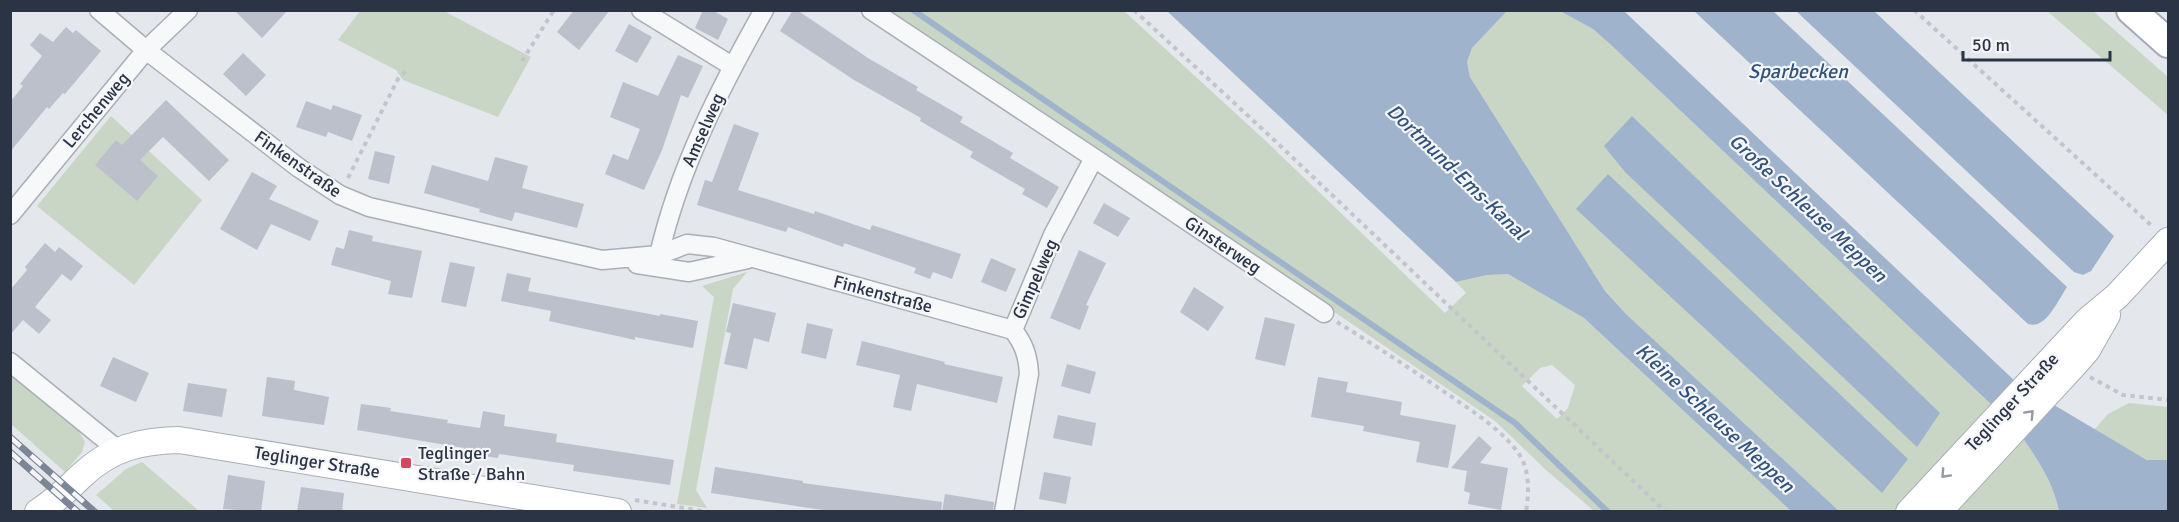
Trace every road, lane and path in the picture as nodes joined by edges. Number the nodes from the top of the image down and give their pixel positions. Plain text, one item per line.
1 (99, 10) edge
2 (188, 10) edge
3 (554, 10) edge
4 (641, 10) edge
5 (764, 10) edge
6 (871, 10) edge
7 (1134, 10) edge
8 (1914, 10) edge
9 (2131, 10) edge
10 (2169, 43) edge
11 (146, 50) junction
12 (522, 61) dead end
13 (732, 66) junction
14 (406, 71) dead end
15 (1094, 158) junction
16 (340, 195) junction
17 (10, 214) edge
18 (2168, 241) edge
19 (659, 255) junction
20 (753, 258) junction
21 (602, 260) junction
22 (1324, 313) joint
23 (1012, 330) junction
24 (10, 362) edge
25 (2082, 372) dead end
26 (2169, 400) edge
27 (2002, 428) junction
28 (118, 450) junction
29 (38, 512) edge
30 (618, 512) edge
31 (1004, 512) edge
32 (1526, 512) edge
33 (1666, 512) edge
34 (1909, 512) edge
35 (1938, 512) edge

1 - 11 street, Finkenstraße
2 - 11 street, Lerchenweg
3 - 12 path
4 - 13 street
5 - 13 street, Amselweg
6 - 15 street, Ginsterweg
7 - 33 path
8 - 18 path
9 - 10 main road
11 - 16 street, Finkenstraße
11 - 17 street, Lerchenweg
13 - 19 street, Amselweg
14 - 16 path
15 - 22 street, Ginsterweg
15 - 23 street, Gimpelweg
16 - 21 street, Finkenstraße
18 - 27 street, Teglinger Straße
19 - 20 street, Finkenstraße
19 - 21 street, Finkenstraße
20 - 21 street, Finkenstraße
20 - 23 street, Finkenstraße
22 - 32 path
23 - 31 street, Gimpelweg
24 - 28 street
25 - 26 path
27 -> 34 street, Teglinger Straße
27 - 35 street, Teglinger Straße
28 - 29 street, Teglinger Straße
28 - 30 street, Teglinger Straße

